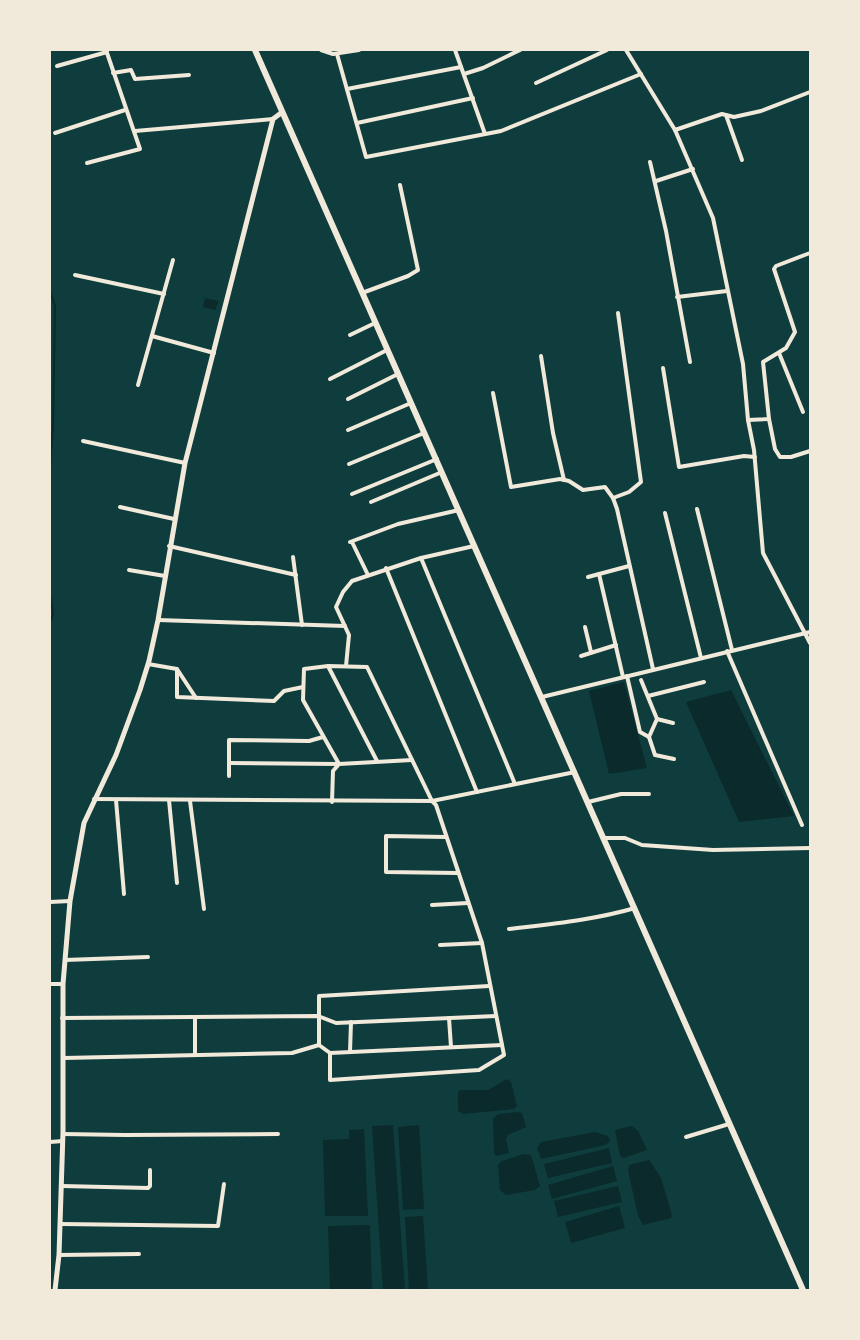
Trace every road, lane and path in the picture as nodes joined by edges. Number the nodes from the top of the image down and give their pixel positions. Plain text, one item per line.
1 (255, 50) edge
2 (321, 50) edge
3 (359, 50) edge
4 (455, 50) edge
5 (520, 50) edge
6 (607, 50) edge
7 (626, 50) edge
8 (106, 51) edge
9 (337, 54) junction
10 (57, 66) dead end
11 (461, 67) junction
12 (113, 73) junction
13 (464, 74) junction
14 (641, 74) junction
15 (189, 75) dead end
16 (536, 83) dead end
17 (347, 89) junction
18 (810, 92) edge
19 (473, 98) junction
20 (125, 110) junction
21 (281, 113) junction
22 (726, 115) junction
23 (273, 119) junction
24 (357, 123) junction
25 (675, 130) junction
26 (135, 131) junction
27 (55, 134) dead end
28 (485, 134) junction
29 (742, 160) dead end
30 (650, 162) dead end
31 (87, 164) dead end
32 (693, 169) junction
33 (656, 181) junction
34 (400, 185) dead end
35 (810, 253) edge
36 (173, 260) dead end
37 (75, 275) dead end
38 (727, 291) junction
39 (362, 293) junction
40 (164, 294) junction
41 (677, 297) junction
42 (618, 313) dead end
43 (375, 323) junction
44 (350, 334) dead end
45 (152, 336) junction
46 (387, 350) junction
47 (214, 353) junction
48 (779, 353) junction
49 (541, 356) dead end
50 (690, 362) dead end
51 (663, 368) dead end
52 (398, 374) junction
53 (330, 378) dead end
54 (138, 385) dead end
55 (493, 393) dead end
56 (348, 399) dead end
57 (411, 403) junction
58 (803, 412) dead end
59 (769, 419) junction
60 (748, 420) junction
61 (348, 430) dead end
62 (424, 432) junction
63 (83, 442) dead end
64 (810, 450) edge
65 (755, 456) junction
66 (437, 459) junction
67 (185, 464) junction
68 (349, 464) dead end
69 (442, 472) junction
70 (564, 480) junction
71 (352, 494) dead end
72 (613, 498) junction
73 (371, 502) dead end
74 (120, 506) dead end
75 (697, 509) dead end
76 (459, 510) junction
77 (665, 513) dead end
78 (174, 519) junction
79 (170, 546) junction
80 (475, 546) junction
81 (293, 557) dead end
82 (420, 558) junction
83 (629, 566) junction
84 (386, 568) junction
85 (129, 570) dead end
86 (599, 574) junction
87 (296, 575) junction
88 (368, 575) junction
89 (165, 576) junction
90 (588, 577) dead end
91 (158, 620) junction
92 (302, 625) junction
93 (344, 626) junction
94 (585, 627) dead end
95 (807, 633) edge
96 (810, 643) edge
97 (616, 645) junction
98 (732, 650) junction
99 (727, 651) junction
100 (592, 652) junction
101 (581, 656) dead end
102 (701, 658) junction
103 (148, 664) junction
104 (328, 666) junction
105 (346, 666) junction
106 (177, 669) junction
107 (653, 669) junction
108 (639, 673) junction
109 (625, 676) junction
110 (704, 682) dead end
111 (303, 687) junction
112 (648, 696) junction
113 (542, 697) junction
114 (196, 698) junction
115 (657, 719) junction
116 (673, 723) dead end
117 (323, 737) junction
118 (649, 737) junction
119 (674, 759) dead end
120 (412, 760) junction
121 (377, 761) junction
122 (230, 762) junction
123 (339, 764) junction
124 (575, 772) junction
125 (230, 776) dead end
126 (515, 784) junction
127 (477, 792) junction
128 (649, 794) dead end
129 (94, 799) junction
130 (116, 800) junction
131 (169, 800) junction
132 (190, 800) junction
133 (432, 801) junction
134 (332, 802) junction
135 (588, 802) junction
136 (802, 825) dead end
137 (446, 837) junction
138 (604, 838) junction
139 (810, 848) edge
140 (457, 873) junction
141 (177, 883) dead end
142 (124, 894) dead end
143 (70, 901) junction
144 (50, 902) edge
145 (468, 903) junction
146 (432, 905) dead end
147 (635, 908) junction
148 (204, 909) dead end
149 (509, 929) dead end
150 (482, 943) junction
151 (440, 945) dead end
152 (148, 957) dead end
153 (65, 960) junction
154 (50, 984) edge
155 (63, 984) junction
156 (489, 986) junction
157 (318, 1016) junction
158 (496, 1016) junction
159 (62, 1018) junction
160 (195, 1018) junction
161 (449, 1018) junction
162 (351, 1022) junction
163 (319, 1045) junction
164 (502, 1045) junction
165 (451, 1047) junction
166 (330, 1052) junction
167 (350, 1052) junction
168 (195, 1056) junction
169 (64, 1058) junction
170 (730, 1124) junction
171 (63, 1134) junction
172 (278, 1134) dead end
173 (686, 1137) dead end
174 (50, 1142) edge
175 (63, 1142) junction
176 (150, 1170) dead end
177 (224, 1184) dead end
178 (62, 1186) junction
179 (61, 1224) junction
180 (139, 1254) dead end
181 (59, 1255) junction
182 (55, 1290) edge
183 (803, 1290) edge

1 - 21 main road
2 - 9 street
3 - 9 street
4 - 11 street
5 - 13 street
6 - 16 street
7 - 14 street
8 - 10 street
8 - 12 street
9 - 17 street
11 - 13 street
11 - 17 street
12 - 15 street
12 - 20 street
13 - 19 street
14 - 25 street
14 - 28 street
17 - 24 street
18 - 22 street
19 - 24 street
19 - 28 street
20 - 26 street
20 - 27 street
21 - 23 street
21 - 39 main road
22 - 25 street
22 - 29 street
23 - 26 street
23 - 47 street
24 - 28 street
25 - 32 street
26 - 31 street
30 - 33 street
32 - 33 street
32 - 38 street
33 - 41 street
34 - 39 street
35 - 48 street
36 - 40 street
37 - 40 street
38 - 41 street
38 - 60 street
39 - 43 main road
40 - 45 street
41 - 50 street
42 - 72 street
43 - 44 street
43 - 46 main road
45 - 47 street
45 - 54 street
46 - 52 main road
46 - 53 street
47 - 67 street
48 - 58 street
48 - 59 street
49 - 70 street
51 - 65 street
52 - 56 street
52 - 57 main road
55 - 70 street
57 - 61 street
57 - 62 main road
59 - 60 street
59 - 64 street
60 - 65 street
62 - 66 main road
62 - 68 street
63 - 67 street
65 - 95 street
66 - 69 main road
66 - 71 street
67 - 78 street
69 - 73 street
69 - 76 main road
70 - 72 street
72 - 83 street
74 - 78 street
75 - 98 street
76 - 80 main road
76 - 88 street
77 - 102 street
78 - 79 street
79 - 87 street
79 - 89 street
80 - 82 street
80 - 113 main road
81 - 87 street
82 - 84 street
82 - 126 street
83 - 86 street
83 - 107 street
84 - 88 street
84 - 127 street
85 - 89 street
86 - 90 street
86 - 97 street
87 - 92 street
88 - 93 street
89 - 91 street
91 - 92 street
91 - 103 street
92 - 93 street
93 - 105 street
94 - 100 street
95 - 96 street
95 - 98 street
97 - 100 street
97 - 109 street
98 - 99 street
99 - 102 street
99 - 136 street
100 - 101 street
102 - 107 street
103 - 106 street
103 - 129 street
104 - 105 street
104 - 111 street
104 - 121 street
105 - 120 street
106 - 114 street
106 - 114 street
107 - 108 street
108 - 109 street
108 - 112 street
109 - 113 street
109 - 118 street
110 - 112 street
111 - 114 street
111 - 117 street
112 - 115 street
113 - 124 main road
115 - 116 street
115 - 118 street
117 - 122 street
117 - 123 street
118 - 119 street
120 - 121 street
120 - 133 street
121 - 123 street
122 - 123 street
122 - 125 street
123 - 134 street
124 - 126 street
124 - 135 main road
126 - 127 street
127 - 133 street
128 - 135 street
129 - 130 street
129 - 143 street
130 - 131 street
130 - 142 street
131 - 132 street
131 - 141 street
132 - 134 street
132 - 148 street
133 - 134 street
133 - 137 street
135 - 138 main road
137 - 140 street
137 - 140 street
138 - 139 street
138 - 147 main road
140 - 145 street
143 - 144 street
143 - 153 street
145 - 146 street
145 - 150 street
147 - 149 street
147 - 170 main road
150 - 151 street
150 - 156 street
152 - 153 street
153 - 155 street
154 - 155 street
155 - 159 street
156 - 157 street
156 - 158 street
157 - 160 street
157 - 162 street
157 - 163 street
158 - 161 street
158 - 164 street
159 - 160 street
159 - 169 street
160 - 168 street
161 - 162 street
161 - 165 street
162 - 167 street
163 - 166 street
163 - 168 street
164 - 165 street
164 - 166 street
165 - 167 street
166 - 167 street
168 - 169 street
169 - 171 street
170 - 173 street
170 - 183 main road
171 - 172 street
171 - 175 street
174 - 175 street
175 - 178 street
176 - 178 street
177 - 179 street
178 - 179 street
179 - 181 street
180 - 181 street
181 - 182 street

